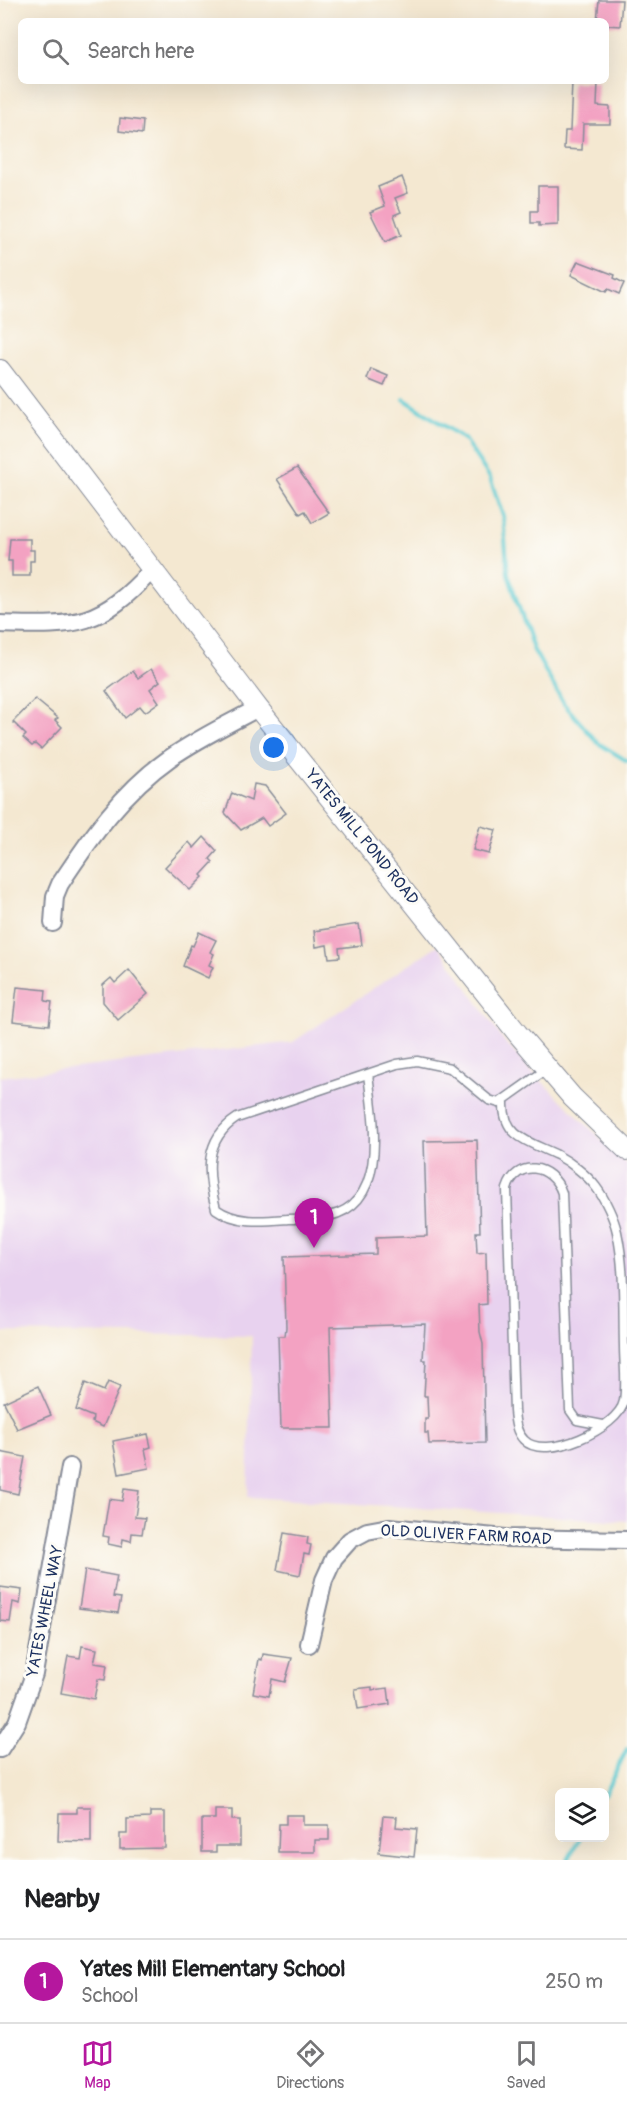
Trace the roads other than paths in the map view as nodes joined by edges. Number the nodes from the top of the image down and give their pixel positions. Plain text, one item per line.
1 (0, 370) edge
2 (152, 570) junction
3 (0, 624) edge
4 (258, 708) junction
5 (53, 923) dead end
6 (547, 1069) junction
7 (368, 1074) junction
8 (504, 1103) junction
9 (627, 1150) edge
10 (603, 1425) junction
11 (70, 1467) dead end
12 (627, 1540) edge
13 (309, 1644) dead end
14 (0, 1749) edge

1 - 2 street, YATES MILL POND ROAD
2 - 3 street
2 - 4 street, YATES MILL POND ROAD
4 - 5 street
4 - 6 street, YATES MILL POND ROAD
6 - 8 lane
6 - 9 street, YATES MILL POND ROAD
7 - 7 lane
7 - 8 lane
8 - 10 lane
10 - 10 lane
11 - 14 street, YATES WHEEL WAY
12 - 13 street, OLD OLIVER FARM ROAD

